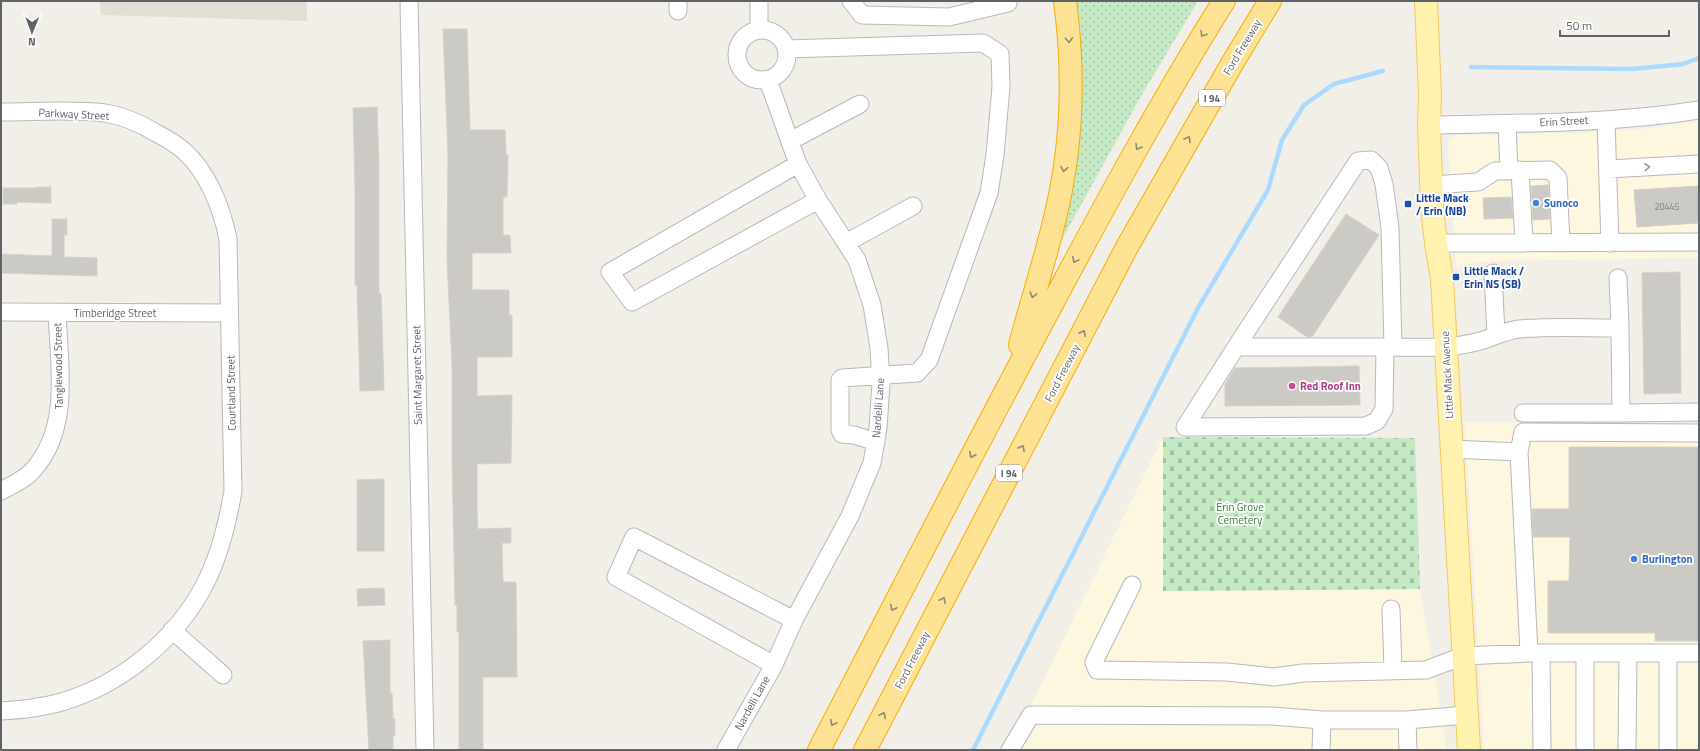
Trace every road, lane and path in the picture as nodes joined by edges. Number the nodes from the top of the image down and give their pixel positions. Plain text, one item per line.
1 (409, 1) edge
2 (759, 1) edge
3 (851, 1) edge
4 (1007, 1) edge
5 (1065, 1) edge
6 (1224, 1) edge
7 (1270, 1) edge
8 (1426, 1) edge
9 (759, 30) junction
10 (787, 49) junction
11 (768, 80) junction
12 (860, 104) dead end
13 (1699, 110) edge
14 (1, 112) edge
15 (1606, 120) junction
16 (1507, 124) junction
17 (1429, 125) junction
18 (790, 141) junction
19 (185, 152) joint
20 (798, 164) junction
21 (1699, 164) edge
22 (1608, 169) junction
23 (1514, 171) junction
24 (1431, 185) junction
25 (818, 200) junction
26 (913, 206) dead end
27 (1699, 242) edge
28 (846, 243) junction
29 (1524, 243) junction
30 (1561, 243) junction
31 (1610, 243) junction
32 (1436, 244) junction
33 (1493, 273) dead end
34 (1618, 278) dead end
35 (1, 312) edge
36 (57, 313) junction
37 (229, 313) junction
38 (1620, 328) junction
39 (1496, 334) junction
40 (1236, 347) junction
41 (1389, 347) junction
42 (1446, 347) junction
43 (880, 376) junction
44 (1009, 383) junction
45 (1621, 412) junction
46 (1699, 412) edge
47 (1523, 413) dead end
48 (1699, 433) edge
49 (876, 442) junction
50 (1452, 449) junction
51 (1519, 452) junction
52 (1, 491) edge
53 (1132, 585) dead end
54 (1391, 609) dead end
55 (794, 620) junction
56 (172, 630) junction
57 (1535, 653) junction
58 (1585, 653) junction
59 (1628, 653) junction
60 (1668, 653) junction
61 (1699, 653) edge
62 (1463, 656) junction
63 (774, 665) junction
64 (1393, 670) junction
65 (223, 675) dead end
66 (1, 711) edge
67 (1466, 715) junction
68 (1322, 720) junction
69 (1408, 720) junction
70 (425, 750) edge
71 (726, 750) edge
72 (819, 750) edge
73 (865, 750) edge
74 (1010, 750) edge
75 (1321, 750) edge
76 (1408, 750) edge
77 (1469, 750) edge
78 (1542, 750) edge
79 (1585, 750) edge
80 (1627, 750) edge
81 (1668, 750) edge

1 - 70 street, Saint Margaret Street
2 - 9 street
3 - 4 street
5 -> 44 highway
6 -> 44 highway
73 -> 7 highway, Ford Freeway / I 94
8 - 17 main road, Little Mack Avenue
9 - 10 street
9 - 11 street
10 - 11 street
10 - 43 street
11 - 18 street, Nardelli Lane
12 - 18 street
13 - 15 street, Erin Street
14 - 19 street, Parkway Street
15 - 16 street, Erin Street
15 - 22 street
16 - 17 street, Erin Street
16 - 23 street
17 - 24 main road, Little Mack Avenue
18 - 20 street, Nardelli Lane
19 - 37 street, Courtland Street
20 - 25 street, Nardelli Lane
20 - 25 street
22 -> 21 street
22 - 31 street
23 - 24 street
23 - 29 street
23 - 30 street
24 - 32 main road, Little Mack Avenue
25 - 28 street, Nardelli Lane
26 - 28 street
27 - 31 street
28 - 43 street, Nardelli Lane
29 - 30 street
29 - 32 street
30 - 31 street
32 - 42 main road, Little Mack Avenue
33 - 39 street
34 - 38 street
35 - 36 street, Timberidge Street
36 - 37 street, Timberidge Street
36 - 52 street, Tanglewood Street
37 - 56 street, Courtland Street
38 - 39 street
38 - 45 street
39 - 42 street
40 - 41 street
40 - 41 street
40 - 41 street
41 - 42 street
42 - 50 main road, Little Mack Avenue
43 - 49 street, Nardelli Lane
43 - 49 street
44 -> 72 highway
45 - 46 street
45 - 47 street
48 - 51 street
49 - 55 street, Nardelli Lane
50 - 51 street
50 - 62 main road, Little Mack Avenue
51 - 57 street
53 - 64 street
54 - 64 street
55 - 63 street, Nardelli Lane
55 - 63 street
56 - 65 street
56 - 66 street, Courtland Street
57 - 58 street
57 - 62 street
57 - 78 street
58 - 59 street
58 - 79 street
59 - 60 street
59 - 80 street
60 - 61 street
60 - 81 street
62 - 64 street
62 - 67 main road, Little Mack Avenue
63 - 71 street, Nardelli Lane
67 - 69 street
67 - 77 main road, Little Mack Avenue
68 - 69 street
68 - 74 street
68 - 75 street
69 - 76 street

